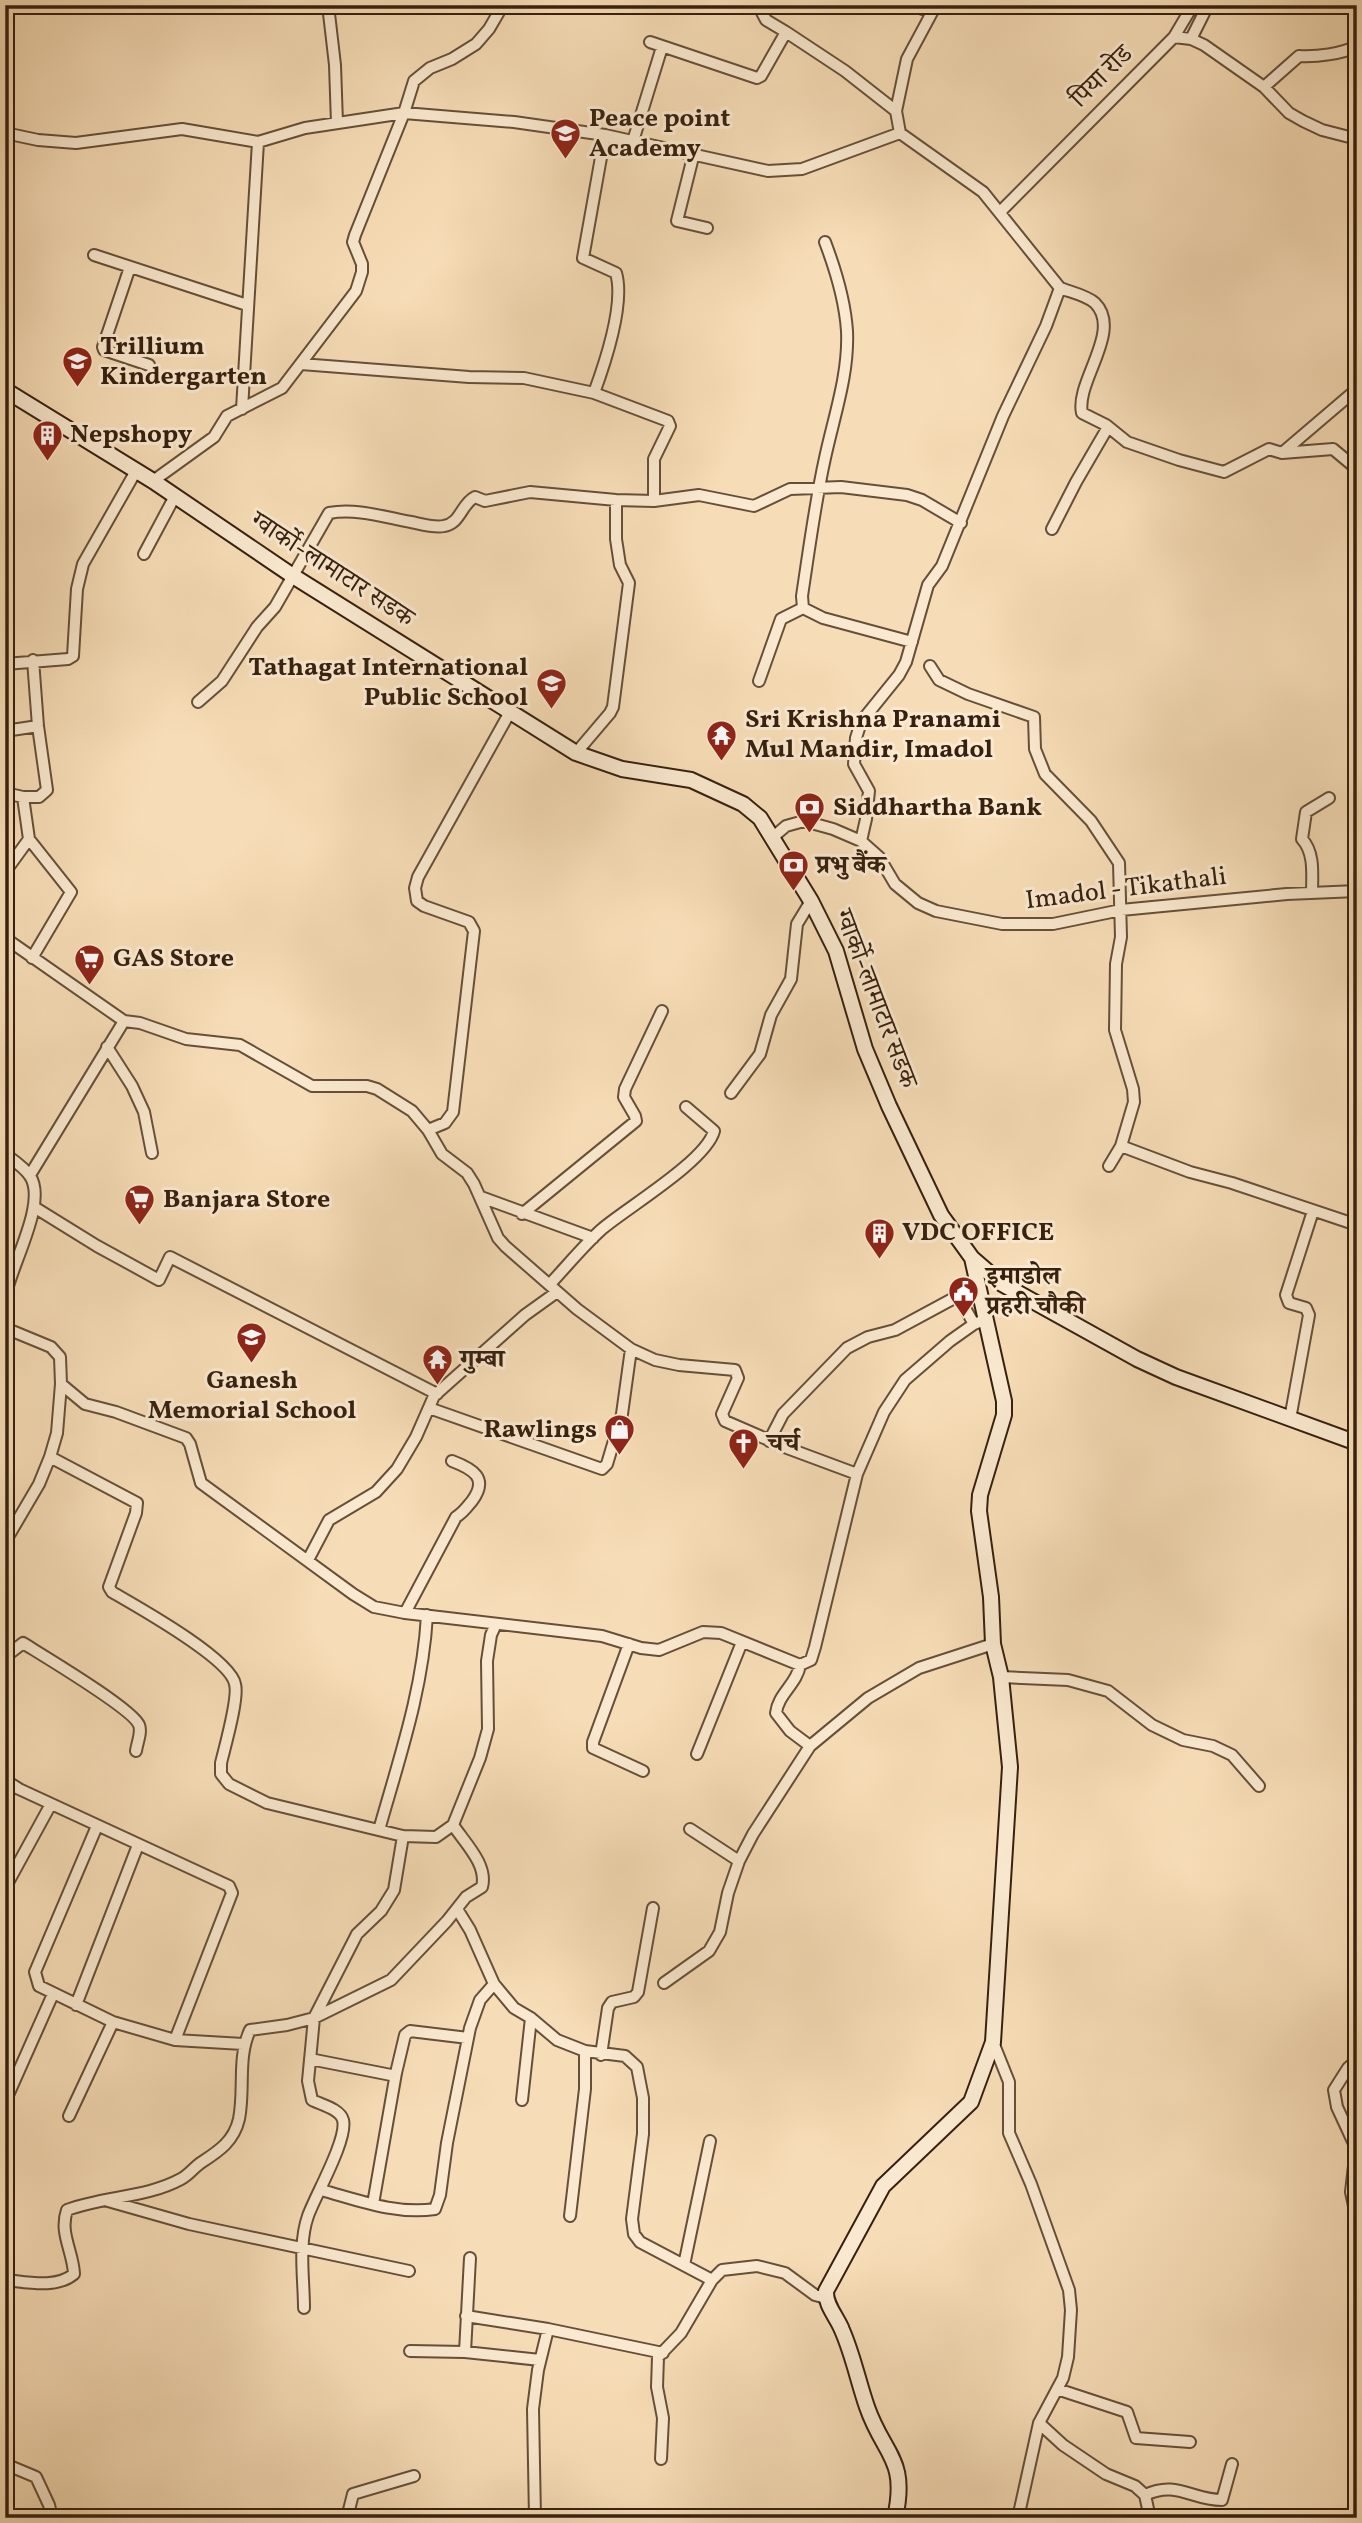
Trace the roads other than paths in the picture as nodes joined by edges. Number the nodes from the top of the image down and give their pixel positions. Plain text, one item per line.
1 (328, 5) edge
2 (503, 5) edge
3 (758, 5) edge
4 (911, 5) edge
5 (1193, 5) edge
6 (1208, 5) edge
7 (934, 9) edge
8 (786, 32) junction
9 (1174, 37) junction
10 (1191, 39) junction
11 (650, 42) dead end
12 (1357, 46) edge
13 (662, 47) junction
14 (1264, 87) junction
15 (896, 111) junction
16 (404, 113) junction
17 (337, 123) junction
18 (5, 133) edge
19 (900, 133) junction
20 (605, 135) junction
21 (1357, 139) edge
22 (633, 141) junction
23 (258, 142) junction
24 (694, 153) junction
25 (1000, 212) junction
26 (707, 228) dead end
27 (825, 242) dead end
28 (94, 255) dead end
29 (130, 267) junction
30 (1059, 288) junction
31 (247, 305) junction
32 (301, 364) junction
33 (149, 365) dead end
34 (1357, 389) edge
35 (5, 390) edge
36 (594, 393) junction
37 (242, 409) junction
38 (1108, 427) junction
39 (1282, 453) junction
40 (1357, 469) edge
41 (136, 471) junction
42 (153, 481) junction
43 (818, 488) junction
44 (175, 496) junction
45 (616, 500) junction
46 (654, 501) junction
47 (961, 523) junction
48 (1052, 529) dead end
49 (144, 554) dead end
50 (293, 576) junction
51 (803, 608) junction
52 (912, 642) junction
53 (33, 660) junction
54 (5, 664) edge
55 (930, 666) dead end
56 (759, 681) dead end
57 (198, 702) dead end
58 (510, 712) junction
59 (38, 726) junction
60 (5, 731) edge
61 (576, 753) junction
62 (5, 793) edge
63 (23, 797) junction
64 (1329, 798) dead end
65 (772, 838) junction
66 (29, 839) junction
67 (861, 841) junction
68 (5, 872) edge
69 (1357, 891) edge
70 (1312, 893) junction
71 (811, 901) junction
72 (1121, 910) junction
73 (5, 938) edge
74 (32, 958) junction
75 (662, 1011) dead end
76 (124, 1021) junction
77 (107, 1047) junction
78 (731, 1093) dead end
79 (686, 1107) dead end
80 (428, 1130) junction
81 (1121, 1146) junction
82 (152, 1153) dead end
83 (5, 1154) edge
84 (1109, 1166) dead end
85 (30, 1175) junction
86 (481, 1197) junction
87 (34, 1207) junction
88 (1313, 1211) junction
89 (522, 1214) junction
90 (1357, 1225) edge
91 (593, 1238) junction
92 (972, 1258) junction
93 (553, 1288) junction
94 (5, 1298) edge
95 (979, 1322) junction
96 (5, 1328) edge
97 (631, 1349) junction
98 (61, 1384) junction
99 (437, 1394) junction
100 (429, 1408) junction
101 (1290, 1419) junction
102 (769, 1441) junction
103 (1357, 1443) edge
104 (50, 1457) junction
105 (452, 1461) dead end
106 (858, 1474) junction
107 (5, 1542) edge
108 (308, 1560) junction
109 (405, 1613) junction
110 (427, 1615) junction
111 (496, 1624) junction
112 (742, 1642) junction
113 (629, 1644) junction
114 (993, 1644) junction
115 (5, 1657) edge
116 (800, 1665) junction
117 (1001, 1677) junction
118 (810, 1746) junction
119 (136, 1751) dead end
120 (697, 1754) dead end
121 (643, 1771) dead end
122 (5, 1780) edge
123 (1259, 1786) dead end
124 (51, 1804) junction
125 (453, 1825) junction
126 (97, 1826) junction
127 (690, 1829) dead end
128 (379, 1830) junction
129 (404, 1836) junction
130 (138, 1846) junction
131 (739, 1861) junction
132 (5, 1888) edge
133 (653, 1908) dead end
134 (457, 1909) junction
135 (664, 1983) dead end
136 (494, 1984) junction
137 (53, 1994) junction
138 (76, 2005) junction
139 (314, 2018) junction
140 (531, 2018) junction
141 (113, 2022) junction
142 (468, 2038) junction
143 (175, 2040) junction
144 (993, 2042) junction
145 (243, 2044) junction
146 (585, 2051) junction
147 (601, 2055) junction
148 (310, 2059) junction
149 (1357, 2060) edge
150 (396, 2074) junction
151 (522, 2100) dead end
152 (5, 2102) edge
153 (69, 2116) dead end
154 (710, 2141) dead end
155 (321, 2190) junction
156 (105, 2200) junction
157 (373, 2204) junction
158 (570, 2216) dead end
159 (1357, 2220) edge
160 (303, 2249) junction
161 (470, 2258) dead end
162 (684, 2265) junction
163 (410, 2271) dead end
164 (5, 2280) edge
165 (712, 2280) junction
166 (826, 2298) junction
167 (304, 2308) dead end
168 (466, 2316) junction
169 (548, 2329) junction
170 (410, 2351) dead end
171 (465, 2353) junction
172 (663, 2353) junction
173 (540, 2360) junction
174 (1057, 2389) junction
175 (1039, 2423) junction
176 (1190, 2442) dead end
177 (661, 2459) dead end
178 (5, 2464) edge
179 (1232, 2464) dead end
180 (414, 2476) dead end
181 (1145, 2495) junction
182 (1357, 2512) edge
183 (52, 2518) edge
184 (347, 2518) edge
185 (535, 2518) edge
186 (895, 2518) edge
187 (1018, 2518) edge
188 (1150, 2518) edge
189 (1355, 2518) edge

1 - 17 street
2 - 16 street
3 - 8 street
4 - 7 street
5 - 9 street, पिया रोड
6 - 10 street
7 - 15 street
8 - 13 street
8 - 15 street
9 - 10 street
9 - 25 street, पिया रोड
10 - 14 street
11 - 13 street
12 - 14 street
13 - 22 street
14 - 21 street
15 - 19 street
16 - 17 street
16 - 20 street
16 - 32 street
17 - 23 street
18 - 23 street
19 - 24 street
19 - 25 street
20 - 22 street
20 - 36 street
22 - 24 street
23 - 31 street
24 - 26 street
25 - 30 street
27 - 43 street
28 - 29 street
29 - 31 street
29 - 33 street
30 - 38 street
30 - 47 street
31 - 37 street
32 - 36 street
32 - 37 street
34 - 39 street
35 - 41 main road, ग्वार्को-लामाटार सडक
36 - 46 street
37 - 42 street
38 - 39 street
38 - 48 street
39 - 40 street
41 - 42 main road, ग्वार्को-लामाटार सडक
41 - 53 street
42 - 44 main road, ग्वार्को-लामाटार सडक
43 - 46 street
43 - 47 street
43 - 51 street
44 - 49 street
44 - 50 main road, ग्वार्को-लामाटार सडक
45 - 46 street
45 - 50 street
45 - 61 street
47 - 52 street
50 - 57 street
50 - 58 main road, ग्वार्को-लामाटार सडक
51 - 52 street
51 - 56 street
52 - 67 street
53 - 54 street
53 - 59 street
55 - 72 street
58 - 61 main road, ग्वार्को-लामाटार सडक
58 - 80 street
59 - 60 street
59 - 63 street
61 - 65 main road, ग्वार्को-लामाटार सडक
62 - 63 street
63 - 66 street
64 - 70 street
65 - 67 street, Imadol - Tikathali
65 - 71 main road, ग्वार्को-लामाटार सडक
66 - 68 street
66 - 74 street
67 - 72 street, Imadol - Tikathali
69 - 70 street, Imadol - Tikathali
70 - 72 street, Imadol - Tikathali
71 - 78 street
71 - 92 main road, ग्वार्को-लामाटार सडक
72 - 81 street
73 - 74 street
74 - 76 street
75 - 89 street
76 - 77 street
76 - 80 street
77 - 82 street
77 - 85 street
79 - 91 street
80 - 86 street
81 - 84 street
81 - 88 street
83 - 85 street
85 - 87 street
86 - 89 street
86 - 93 street
87 - 94 street
87 - 99 street
88 - 90 street
88 - 101 street
89 - 91 street
91 - 93 street
92 - 95 main road
92 - 101 main road, ग्वार्को-लामाटार सडक
93 - 97 street
93 - 99 street
95 - 102 street
95 - 106 street
95 - 114 main road
96 - 98 street
97 - 100 street
97 - 102 street
98 - 104 street
98 - 108 street
99 - 100 street
100 - 108 street
101 - 103 main road, ग्वार्को-लामाटार सडक
102 - 106 street
104 - 107 street
104 - 128 street
105 - 109 street
106 - 116 street
108 - 109 street
109 - 110 street
110 - 111 street
110 - 128 street
111 - 113 street
111 - 125 street
112 - 113 street
112 - 116 street
112 - 120 street
113 - 121 street
114 - 117 main road
114 - 118 street
115 - 119 street
116 - 118 street
117 - 123 street
117 - 144 main road
118 - 131 street
122 - 124 street
124 - 126 street
124 - 132 street
125 - 129 street
125 - 134 street
126 - 130 street
126 - 137 street
127 - 131 street
128 - 129 street
129 - 139 street
130 - 138 street
130 - 143 street
131 - 135 street
133 - 147 street
134 - 136 street
134 - 139 street
136 - 140 street
136 - 142 street
137 - 138 street
137 - 152 street
138 - 141 street
139 - 145 street
139 - 148 street
140 - 146 street
140 - 151 street
141 - 143 street
141 - 153 street
142 - 150 street
142 - 157 street
143 - 145 street
144 - 166 main road
144 - 174 street
145 - 156 street
146 - 147 street
146 - 158 street
147 - 162 street
148 - 150 street
148 - 155 street
149 - 159 street
150 - 157 street
154 - 162 street
155 - 157 street
155 - 160 street
156 - 160 street
156 - 164 street
160 - 163 street
160 - 167 street
161 - 168 street
162 - 165 street
165 - 166 street
165 - 172 street
166 - 186 main road
168 - 169 street
168 - 171 street
169 - 172 street
169 - 173 street
170 - 171 street
171 - 173 street
172 - 177 street
173 - 185 street
174 - 175 street
174 - 176 street
175 - 181 street
175 - 187 street
178 - 183 street
179 - 181 street
180 - 184 street
181 - 188 street
182 - 189 street

